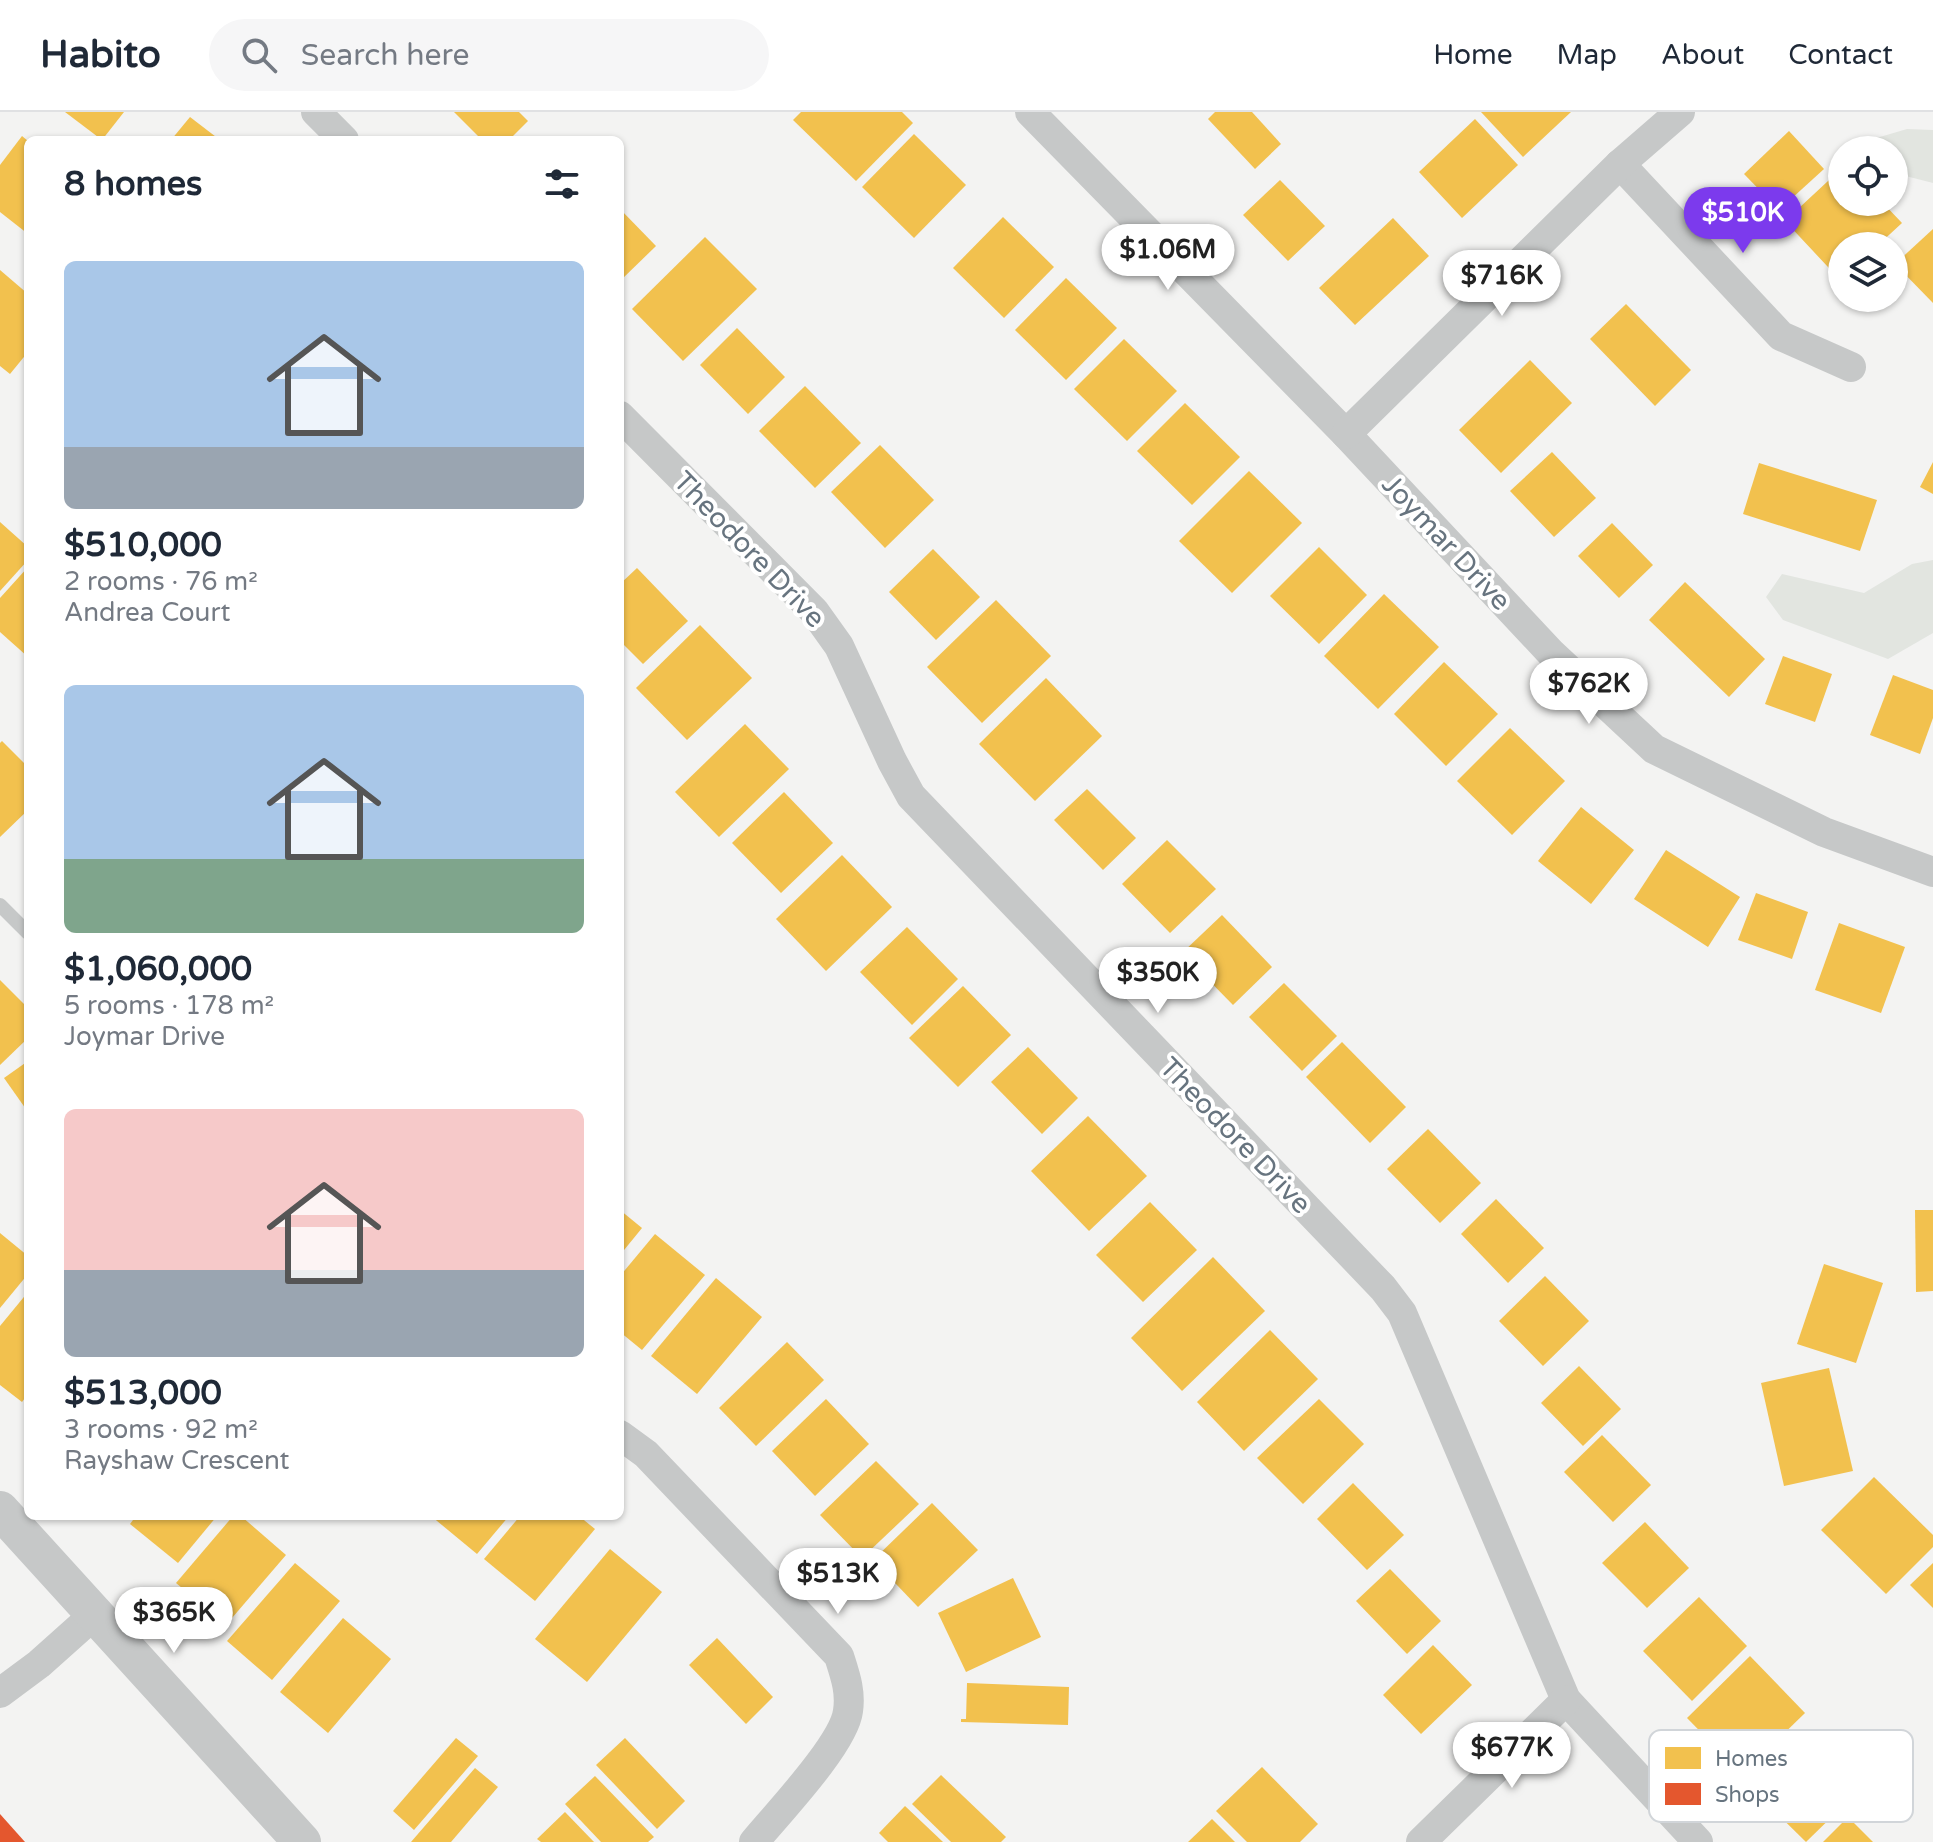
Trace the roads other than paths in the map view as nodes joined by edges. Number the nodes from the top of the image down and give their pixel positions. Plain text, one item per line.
1 (316, 112) edge
2 (1030, 112) edge
3 (1680, 112) edge
4 (340, 136) edge
5 (1620, 164) junction
6 (1851, 367) dead end
7 (624, 420) edge
8 (1346, 434) junction
9 (1933, 872) edge
10 (0, 905) edge
11 (24, 929) edge
12 (624, 1438) edge
13 (0, 1510) edge
14 (95, 1614) junction
15 (0, 1693) edge
16 (1566, 1700) junction
17 (1649, 1789) edge
18 (1679, 1822) edge
19 (302, 1842) edge
20 (754, 1842) edge
21 (1421, 1842) edge
22 (1698, 1842) edge

1 - 4 street
2 - 8 street, Joymar Drive
3 - 5 street
5 - 6 street
5 - 8 street
7 - 16 street, Theodore Drive
8 - 9 street, Joymar Drive
10 - 11 lane
12 - 20 street
13 - 14 street
14 - 15 street
14 - 19 street
16 - 17 street, Theodore Drive
16 - 21 street
18 - 22 street, Theodore Drive

